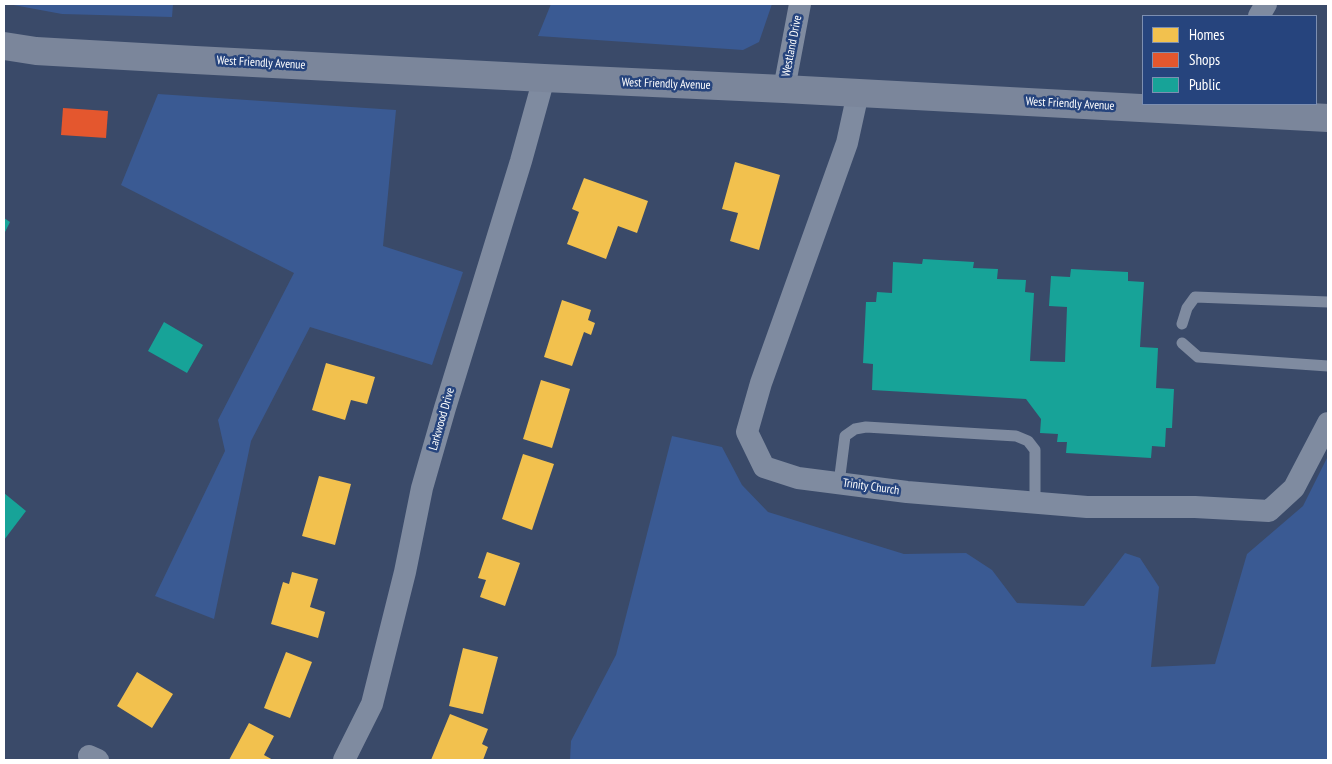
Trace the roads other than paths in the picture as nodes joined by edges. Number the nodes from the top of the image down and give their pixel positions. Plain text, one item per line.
1 (800, 4) edge
2 (1266, 4) edge
3 (1260, 15) edge
4 (4, 46) edge
5 (544, 78) junction
6 (784, 89) junction
7 (858, 93) junction
8 (1142, 105) edge
9 (1148, 105) edge
10 (1221, 108) edge
11 (1328, 118) edge
12 (1328, 302) edge
13 (1182, 324) dead end
14 (1182, 343) dead end
15 (1328, 366) edge
16 (1328, 423) edge
17 (839, 483) junction
18 (1035, 502) junction
19 (344, 760) edge

1 - 6 street, Westland Drive
2 - 3 street
4 - 5 main road, West Friendly Avenue
5 - 6 main road, West Friendly Avenue
5 - 19 street, Larkwood Drive
6 - 7 main road, West Friendly Avenue
7 - 8 main road, West Friendly Avenue
7 - 17 street, Trinity Church
9 - 10 main road, West Friendly Avenue
10 - 11 main road, West Friendly Avenue
12 - 13 lane
14 - 15 lane
16 - 18 street, Trinity Church
17 - 18 street, Trinity Church
17 - 18 lane

